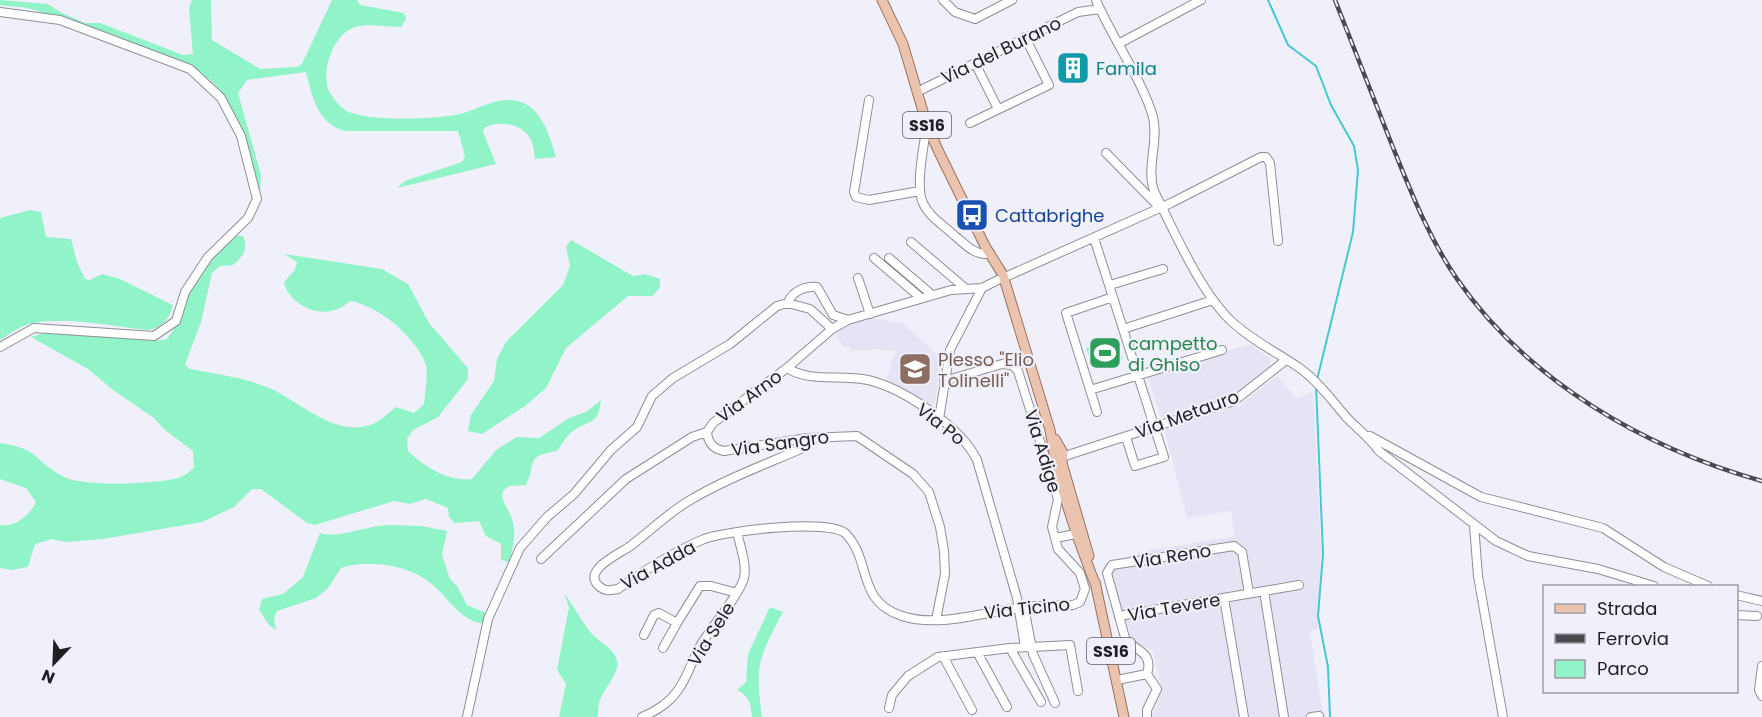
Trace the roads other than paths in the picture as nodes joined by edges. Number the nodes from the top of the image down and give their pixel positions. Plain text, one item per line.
1 (882, 0) edge
2 (943, 0) edge
3 (1012, 0) edge
4 (1201, 0) edge
5 (1097, 3) edge
6 (0, 12) edge
7 (1025, 37) junction
8 (1118, 44) junction
9 (975, 63) junction
10 (917, 92) junction
11 (869, 100) dead end
12 (998, 110) junction
13 (970, 123) dead end
14 (927, 125) junction
15 (1106, 153) dead end
16 (920, 191) junction
17 (1160, 206) junction
18 (1094, 238) junction
19 (1278, 241) dead end
20 (911, 242) dead end
21 (985, 250) junction
22 (874, 258) dead end
23 (889, 258) dead end
24 (1163, 268) dead end
25 (858, 278) dead end
26 (999, 278) junction
27 (1110, 285) junction
28 (984, 287) junction
29 (964, 288) junction
30 (932, 294) junction
31 (1113, 297) junction
32 (921, 298) junction
33 (1213, 300) junction
34 (788, 303) junction
35 (870, 314) junction
36 (848, 320) junction
37 (832, 329) junction
38 (1123, 329) junction
39 (0, 347) edge
40 (1222, 350) dead end
41 (1286, 360) junction
42 (787, 369) junction
43 (1138, 376) junction
44 (944, 381) junction
45 (1090, 390) junction
46 (1096, 411) dead end
47 (939, 419) junction
48 (1154, 426) junction
49 (707, 432) junction
50 (1369, 435) junction
51 (1126, 437) junction
52 (807, 438) junction
53 (1059, 454) junction
54 (1474, 525) junction
55 (1078, 531) junction
56 (737, 532) junction
57 (1055, 538) junction
58 (541, 559) dead end
59 (1299, 585) dead end
60 (1651, 585) edge
61 (1706, 585) edge
62 (1264, 591) junction
63 (737, 593) junction
64 (1249, 593) junction
65 (1738, 595) edge
66 (1224, 598) junction
67 (1762, 601) edge
68 (1021, 608) junction
69 (1738, 615) edge
70 (1119, 616) junction
71 (1757, 616) dead end
72 (936, 620) junction
73 (677, 623) junction
74 (644, 635) dead end
75 (1028, 647) junction
76 (663, 648) dead end
77 (1010, 648) junction
78 (977, 652) junction
79 (943, 656) junction
80 (1762, 666) edge
81 (1147, 674) junction
82 (1117, 680) junction
83 (1078, 691) dead end
84 (1762, 696) edge
85 (1041, 702) dead end
86 (1055, 703) dead end
87 (1007, 707) dead end
88 (889, 708) dead end
89 (972, 710) dead end
90 (467, 717) edge
91 (642, 717) edge
92 (1124, 717) edge
93 (1147, 717) edge
94 (1244, 717) edge
95 (1284, 717) edge
96 (1503, 717) edge

1 - 10 main road, SS16
2 - 3 street
4 - 8 street
5 - 7 street, Via del Burano
5 - 8 street
6 - 39 street
7 - 9 street, Via del Burano
7 - 12 street
8 - 17 street
9 - 10 street, Via del Burano
9 - 12 street
10 - 14 main road, SS16
11 - 16 street
12 - 13 street
14 - 16 street
14 - 21 main road, SS16
15 - 17 street
16 - 21 street
17 - 18 street
17 - 19 street
17 - 33 street
18 - 26 street
18 - 27 street
20 - 29 street
21 - 26 main road, SS16
22 - 32 street
23 - 30 street
24 - 27 street
25 - 35 street
26 - 28 street
26 - 53 main road, SS16
27 - 31 street
28 - 29 street, Via Arno
28 - 44 street
29 - 30 street, Via Arno
30 - 32 street, Via Arno
31 - 38 street
31 - 45 street
32 - 35 street, Via Arno
33 - 38 street
33 - 41 street
34 - 36 street
34 - 37 street
34 - 90 street
35 - 36 street, Via Arno
36 - 37 street, Via Arno
37 - 42 street, Via Arno
38 - 43 street
40 - 43 street
41 - 48 street, Via Metauro
41 - 50 street
42 - 47 street, Via Po
42 - 49 street, Via Arno
43 - 45 street
43 - 48 street
44 - 47 street
44 - 57 street, Via Adige
45 - 46 street
47 - 68 street, Via Po
48 - 51 street, Via Metauro
48 - 51 street
49 - 52 street, Via Sangro
49 - 58 street, Via Arno
50 - 54 street
50 - 61 street
51 - 53 street, Via Metauro
52 - 56 street, Via Adda
52 - 72 street, Via Sangro
53 - 55 main road, SS16
54 - 60 street
54 - 96 street
55 - 57 street
55 - 82 main road, SS16
56 - 63 street, Via Sele
56 - 72 street, Via Adda
57 - 68 street, Via Ticino
59 - 62 street, Via Tevere
62 - 64 street, Via Tevere
62 - 95 street
63 - 73 street
63 - 91 street, Via Sele
64 - 66 street, Via Tevere
64 - 70 street, Via Reno
65 - 67 street
66 - 70 street, Via Tevere
66 - 94 street
68 - 72 street, Via Ticino
68 - 75 street, Via Po
69 - 71 street
70 - 81 street, Via Tevere
73 - 74 street
73 - 76 street
75 - 77 street
75 - 83 street
75 - 86 street, Via Po
77 - 78 street
77 - 85 street
78 - 79 street
78 - 87 street
79 - 88 street
79 - 89 street
80 - 84 street
81 - 82 street
81 - 93 street
82 - 92 main road, SS16

